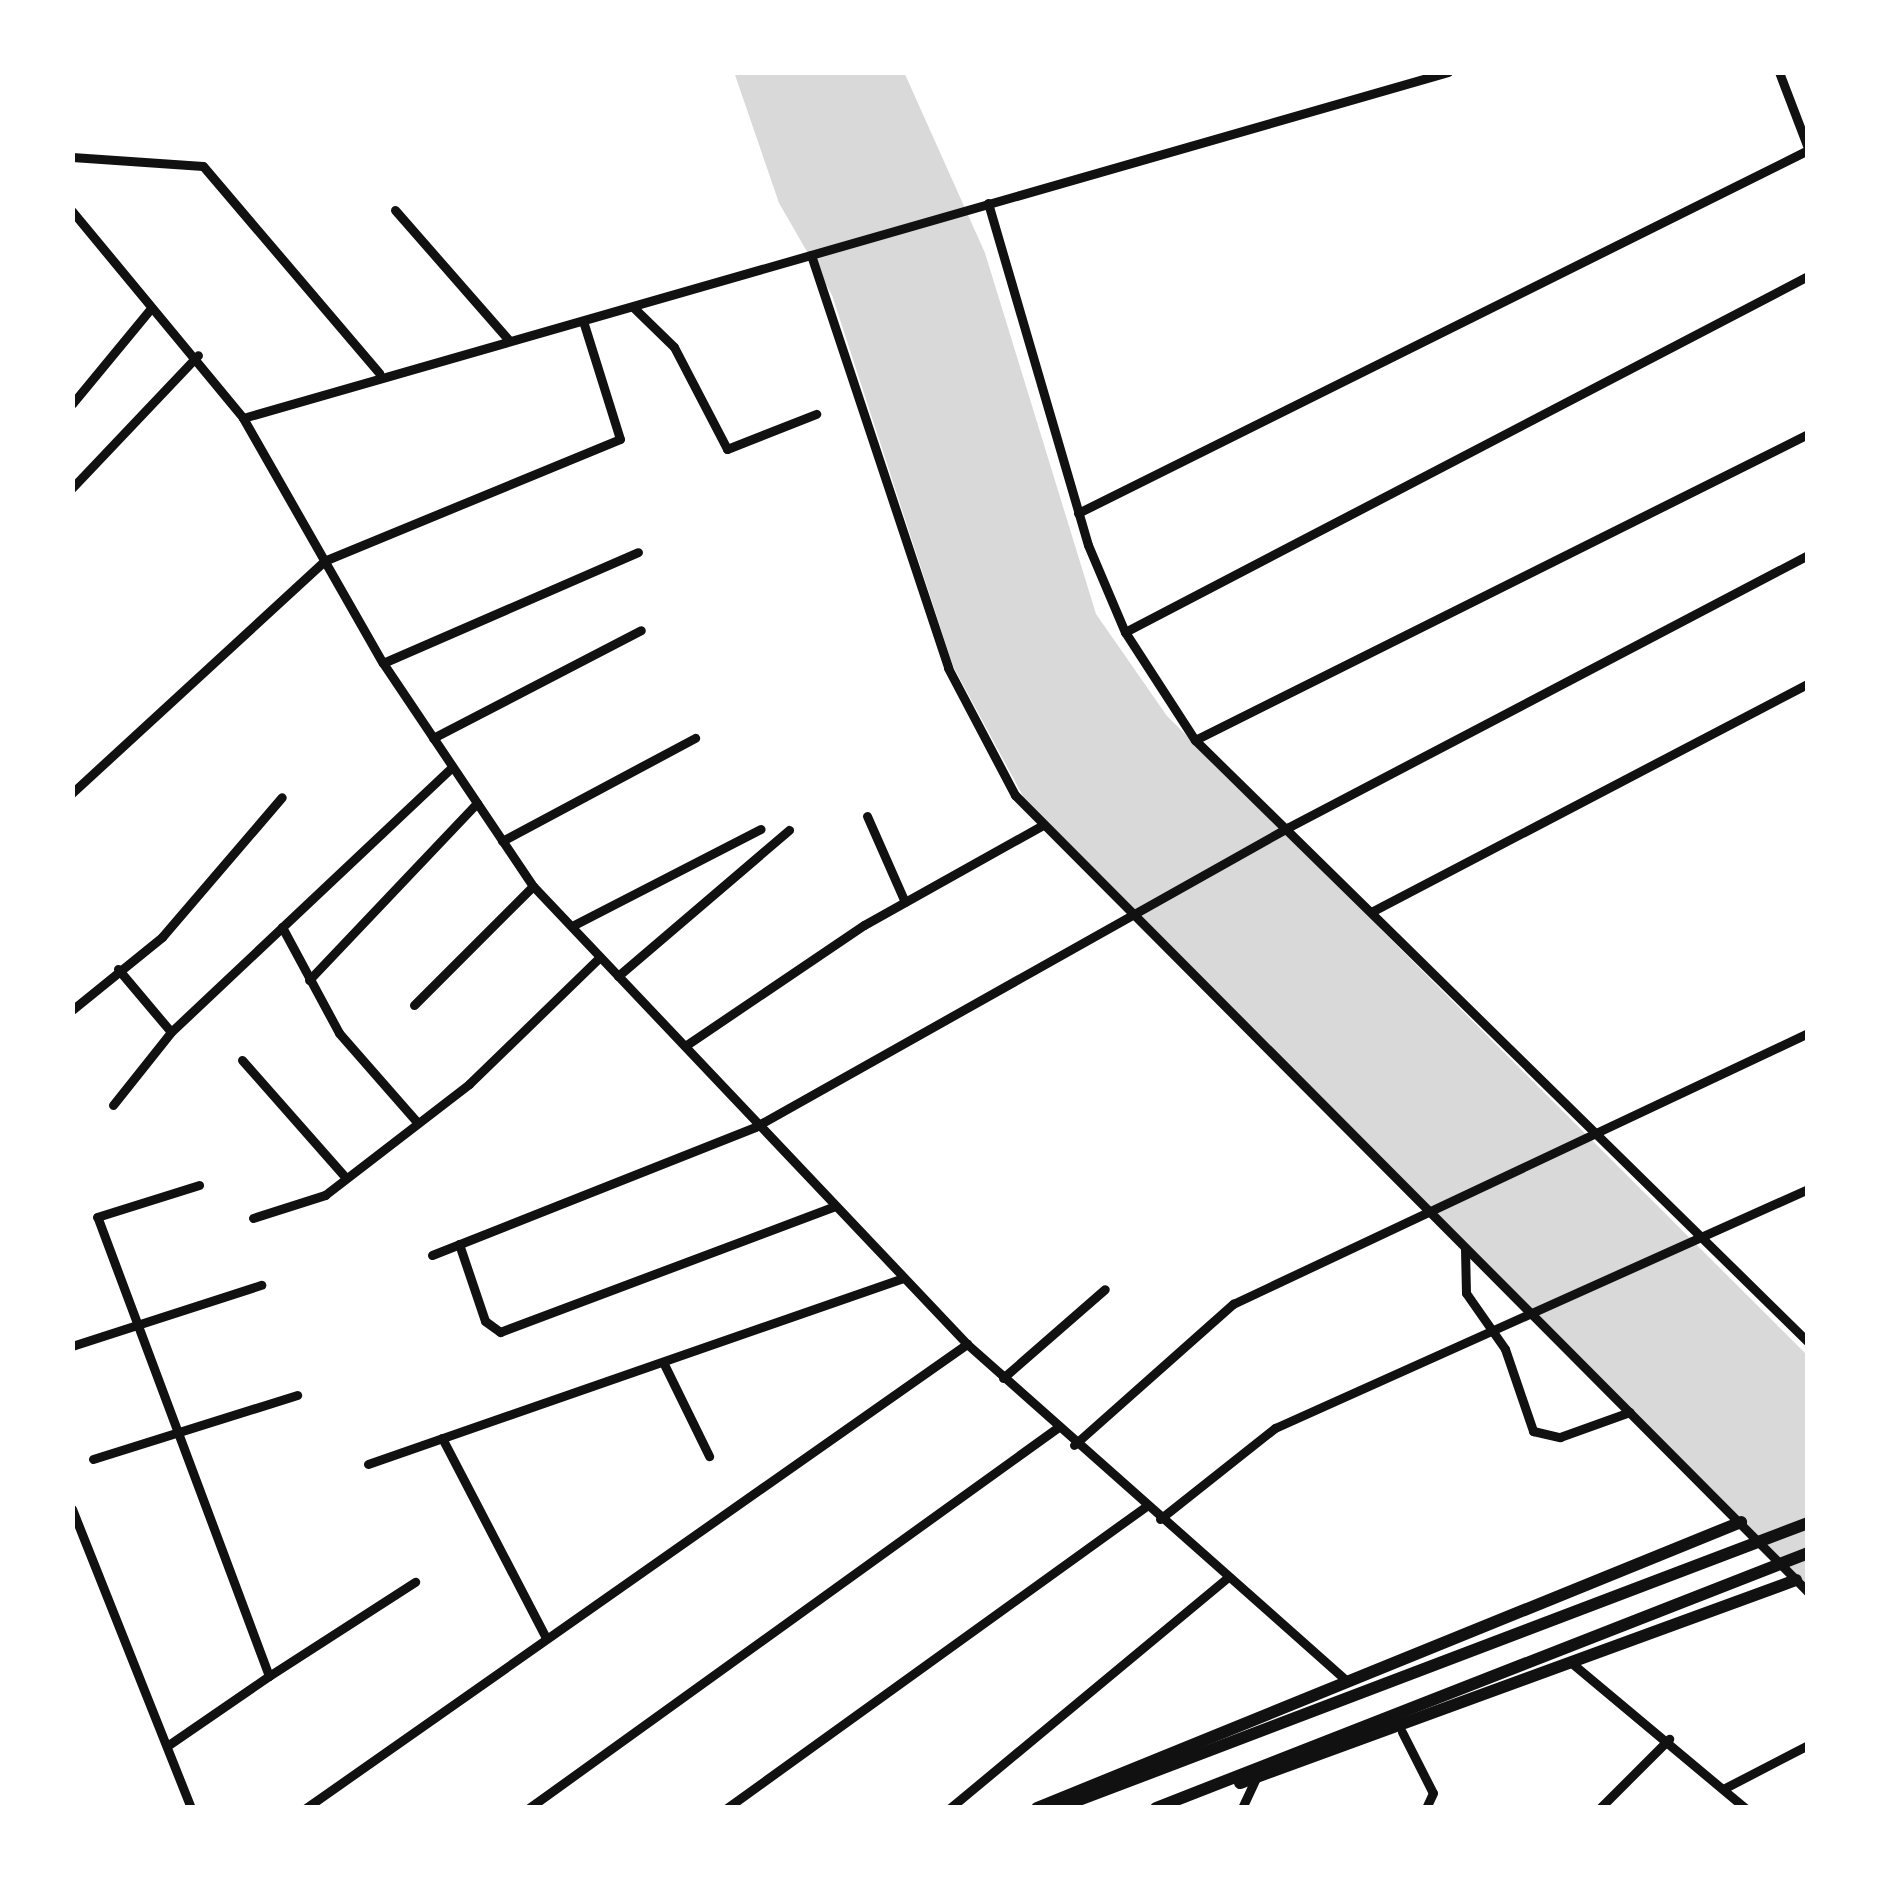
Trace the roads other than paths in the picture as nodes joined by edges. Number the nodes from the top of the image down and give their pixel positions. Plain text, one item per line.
1 (1448, 72) edge
2 (1779, 72) edge
3 (1808, 149) edge
4 (72, 157) edge
5 (988, 203) junction
6 (395, 210) dead end
7 (72, 211) edge
8 (811, 255) junction
9 (1808, 276) edge
10 (633, 307) junction
11 (151, 308) junction
12 (583, 321) junction
13 (508, 339) junction
14 (198, 355) junction
15 (379, 373) junction
16 (72, 404) edge
17 (816, 414) dead end
18 (243, 418) junction
19 (1808, 434) edge
20 (72, 488) edge
21 (1078, 513) junction
22 (638, 552) dead end
23 (1808, 555) edge
24 (324, 561) junction
25 (641, 630) dead end
26 (1125, 632) junction
27 (383, 663) junction
28 (1808, 684) edge
29 (433, 738) junction
30 (695, 738) dead end
31 (1196, 740) junction
32 (452, 766) junction
33 (72, 793) edge
34 (282, 797) dead end
35 (477, 803) junction
36 (866, 816) dead end
37 (1043, 825) junction
38 (1289, 827) junction
39 (761, 829) dead end
40 (788, 830) dead end
41 (502, 841) junction
42 (533, 886) junction
43 (905, 902) junction
44 (1373, 911) junction
45 (1132, 916) junction
46 (572, 926) junction
47 (282, 927) junction
48 (600, 957) junction
49 (118, 969) junction
50 (618, 976) junction
51 (309, 980) junction
52 (414, 1005) dead end
53 (72, 1010) edge
54 (171, 1032) junction
55 (1808, 1033) edge
56 (685, 1046) junction
57 (242, 1060) dead end
58 (113, 1105) dead end
59 (417, 1122) junction
60 (755, 1127) junction
61 (1592, 1129) junction
62 (346, 1178) junction
63 (199, 1185) dead end
64 (1808, 1189) edge
65 (833, 1207) junction
66 (1423, 1207) junction
67 (253, 1219) dead end
68 (1705, 1233) junction
69 (459, 1244) junction
70 (1465, 1249) junction
71 (432, 1255) dead end
72 (903, 1278) junction
73 (261, 1285) dead end
74 (1105, 1289) dead end
75 (1533, 1316) junction
76 (137, 1325) junction
77 (1496, 1332) junction
78 (1808, 1342) edge
79 (967, 1344) junction
80 (72, 1346) edge
81 (663, 1362) junction
82 (1003, 1378) junction
83 (297, 1395) dead end
84 (1630, 1412) junction
85 (1057, 1428) junction
86 (178, 1432) junction
87 (442, 1438) junction
88 (1074, 1445) junction
89 (709, 1456) dead end
90 (93, 1460) dead end
91 (368, 1464) dead end
92 (1145, 1507) junction
93 (72, 1509) edge
94 (1160, 1519) junction
95 (1741, 1522) junction
96 (1808, 1523) edge
97 (1808, 1553) edge
98 (1228, 1577) junction
99 (1796, 1580) junction
100 (415, 1582) dead end
101 (1808, 1592) edge
102 (546, 1638) junction
103 (1574, 1665) junction
104 (269, 1676) junction
105 (1347, 1681) junction
106 (1402, 1732) junction
107 (1670, 1739) junction
108 (170, 1744) junction
109 (1808, 1745) edge
110 (1256, 1778) junction
111 (1726, 1788) junction
112 (191, 1808) edge
113 (306, 1808) edge
114 (529, 1808) edge
115 (727, 1808) edge
116 (950, 1808) edge
117 (1037, 1808) edge
118 (1058, 1808) edge
119 (1158, 1808) edge
120 (1242, 1808) edge
121 (1426, 1808) edge
122 (1600, 1808) edge
123 (1744, 1808) edge

1 - 5 street
2 - 3 street
3 - 21 street
4 - 15 street
5 - 8 street
5 - 21 street
6 - 13 street
7 - 11 street
8 - 10 street
8 - 37 street
9 - 26 street
10 - 12 street
10 - 17 street
11 - 14 street
11 - 16 street
12 - 13 street
12 - 24 street
13 - 15 street
14 - 18 street
14 - 20 street
15 - 18 street
18 - 24 street
19 - 31 street
21 - 26 street
22 - 27 street
23 - 38 street
24 - 27 street
24 - 33 street
25 - 29 street
26 - 31 street
27 - 29 street
28 - 44 street
29 - 32 street
30 - 41 street
31 - 38 street
32 - 35 street
32 - 47 street
34 - 49 street
35 - 41 street
35 - 51 street
36 - 43 street
37 - 43 street
37 - 45 street
38 - 44 street
38 - 45 street
39 - 46 street
40 - 50 street
41 - 42 street
42 - 46 street
42 - 52 street
43 - 56 street
44 - 61 street
45 - 60 street
45 - 66 street
46 - 48 street
47 - 51 street
47 - 54 street
48 - 50 street
48 - 59 street
49 - 53 street
49 - 54 street
50 - 56 street
51 - 59 street
54 - 58 street
55 - 61 street
56 - 60 street
57 - 62 street
59 - 62 street
60 - 65 street
60 - 69 street
61 - 66 street
61 - 68 street
62 - 67 street
63 - 76 street
64 - 68 street
65 - 69 street
65 - 72 street
66 - 70 street
66 - 88 street
68 - 75 street
68 - 78 street
69 - 71 street
70 - 75 street
70 - 77 street
72 - 79 street
72 - 81 street
73 - 76 street
74 - 82 street
75 - 77 street
75 - 84 street
76 - 80 street
76 - 86 street
77 - 84 street
77 - 94 street
79 - 82 street
79 - 102 street
81 - 87 street
81 - 89 street
82 - 85 street
83 - 86 street
84 - 95 street
85 - 88 street
85 - 114 street
86 - 90 street
86 - 104 street
87 - 91 street
87 - 102 street
88 - 92 street
92 - 94 street
92 - 115 street
93 - 108 street
94 - 98 street
95 - 99 street
95 - 105 main road
96 - 118 main road
97 - 119 main road
98 - 105 street
98 - 116 street
99 - 101 street
99 - 103 main road
100 - 104 street
102 - 113 street
103 - 106 main road
103 - 107 street
104 - 108 street
105 - 117 main road
106 - 110 main road
106 - 121 street
107 - 111 street
107 - 122 street
108 - 112 street
109 - 111 street
110 - 119 main road
110 - 120 street
111 - 123 street

